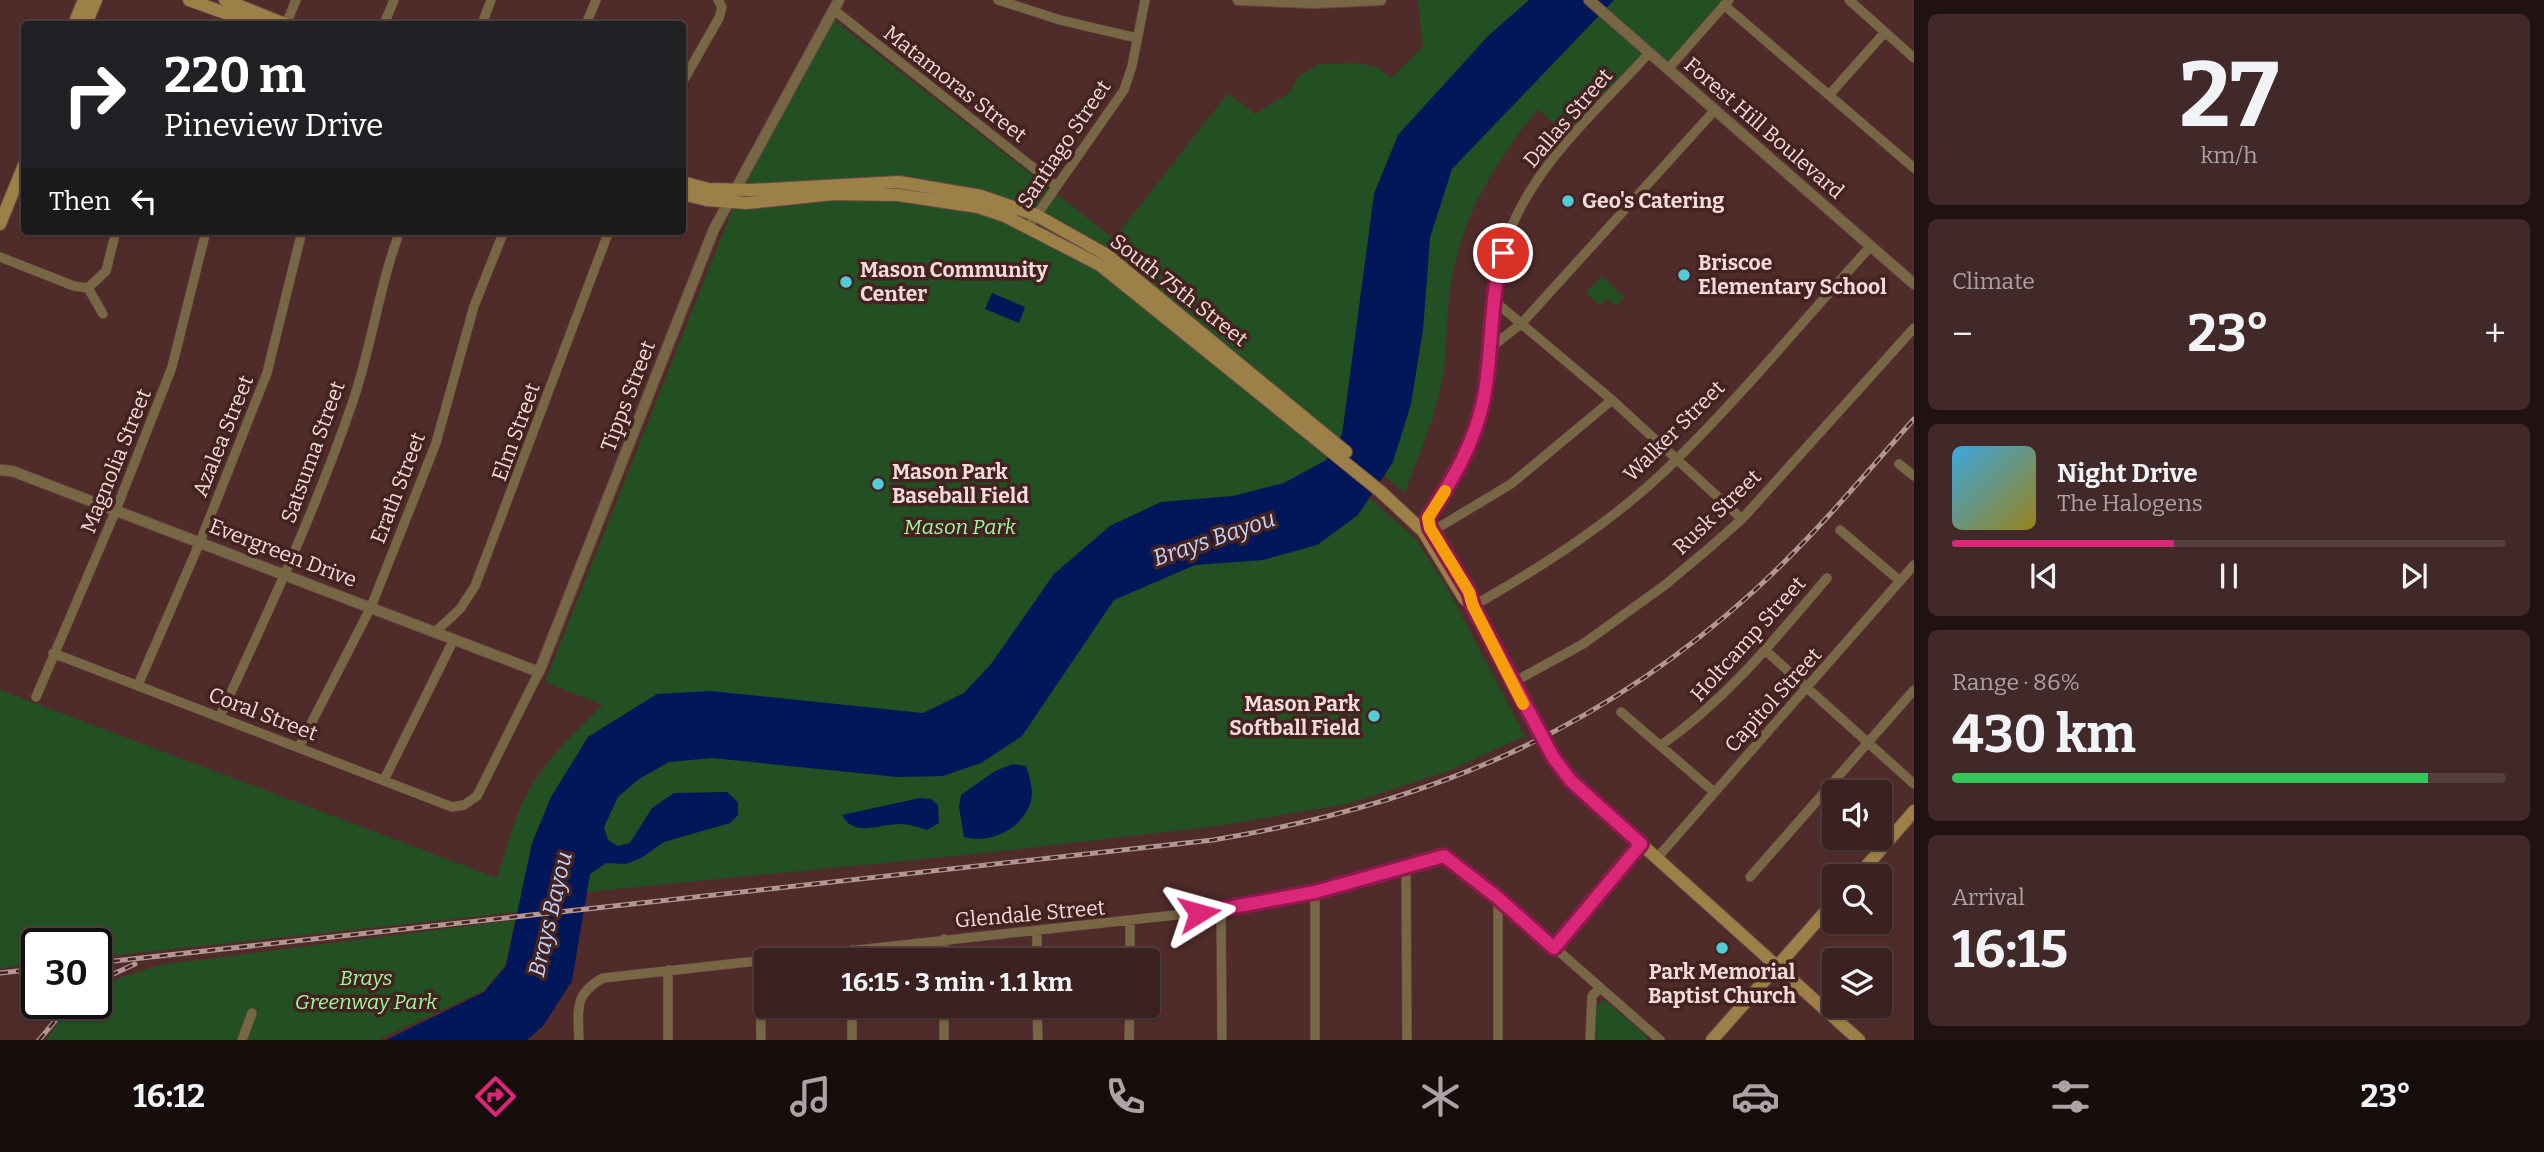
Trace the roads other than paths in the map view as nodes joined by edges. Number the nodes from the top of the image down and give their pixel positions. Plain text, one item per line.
1 (84, 0) edge
2 (96, 0) edge
3 (189, 0) edge
4 (225, 0) edge
5 (296, 0) edge
6 (394, 0) edge
7 (491, 0) edge
8 (596, 0) edge
9 (718, 0) edge
10 (998, 0) edge
11 (1145, 0) edge
12 (1238, 0) edge
13 (1381, 0) edge
14 (1589, 0) edge
15 (1849, 0) edge
16 (1727, 3) edge
17 (836, 5) edge
18 (75, 21) edge
19 (87, 21) edge
20 (248, 21) edge
21 (278, 21) edge
22 (287, 21) edge
23 (385, 21) edge
24 (483, 21) edge
25 (587, 21) edge
26 (1885, 32) junction
27 (1138, 38) junction
28 (1648, 53) junction
29 (1914, 58) edge
30 (1668, 69) junction
31 (686, 76) edge
32 (1830, 94) junction
33 (1714, 111) junction
34 (1914, 168) edge
35 (21, 172) edge
36 (686, 183) edge
37 (1055, 185) junction
38 (899, 188) junction
39 (735, 190) junction
40 (686, 195) edge
41 (728, 202) junction
42 (1032, 220) junction
43 (1, 222) edge
44 (115, 235) edge
45 (205, 235) edge
46 (301, 235) edge
47 (399, 235) edge
48 (502, 235) edge
49 (607, 235) edge
50 (1871, 246) junction
51 (0, 257) edge
52 (1914, 284) edge
53 (88, 288) junction
54 (1493, 300) junction
55 (103, 314) dead end
56 (1522, 323) junction
57 (1914, 328) edge
58 (1490, 348) junction
59 (1612, 400) junction
60 (0, 460) edge
61 (1676, 461) junction
62 (1899, 464) dead end
63 (0, 470) edge
64 (12, 471) junction
65 (1914, 476) edge
66 (1392, 496) junction
67 (116, 510) junction
68 (1742, 519) junction
69 (1430, 528) junction
70 (1840, 530) dead end
71 (200, 542) junction
72 (1914, 565) edge
73 (286, 575) junction
74 (1827, 578) dead end
75 (1900, 581) junction
76 (1473, 606) junction
77 (371, 607) junction
78 (435, 632) junction
79 (454, 639) junction
80 (1765, 650) junction
81 (53, 653) junction
82 (540, 672) junction
83 (1512, 683) junction
84 (138, 685) junction
85 (1807, 689) junction
86 (1914, 690) edge
87 (36, 696) dead end
88 (1621, 712) dead end
89 (220, 716) junction
90 (1868, 743) junction
91 (1660, 746) junction
92 (299, 747) junction
93 (384, 780) junction
94 (1914, 784) edge
95 (1714, 792) junction
96 (460, 805) joint
97 (1914, 811) edge
98 (1641, 844) junction
99 (1657, 858) junction
100 (1868, 864) edge
101 (1406, 867) junction
102 (1750, 877) dead end
103 (1315, 892) junction
104 (1498, 898) junction
105 (1221, 910) junction
106 (1822, 916) edge
107 (1130, 922) junction
108 (1037, 931) junction
109 (944, 939) junction
110 (869, 948) edge
111 (944, 948) edge
112 (1037, 948) edge
113 (1130, 948) edge
114 (1554, 948) junction
115 (754, 962) edge
116 (1779, 965) junction
117 (668, 970) junction
118 (1600, 988) junction
119 (252, 1013) dead end
120 (761, 1018) edge
121 (852, 1018) edge
122 (944, 1018) edge
123 (1037, 1018) edge
124 (1130, 1018) edge
125 (242, 1040) edge
126 (579, 1040) edge
127 (668, 1040) edge
128 (761, 1040) edge
129 (852, 1040) edge
130 (944, 1040) edge
131 (1038, 1040) edge
132 (1129, 1040) edge
133 (1222, 1040) edge
134 (1314, 1040) edge
135 (1407, 1040) edge
136 (1498, 1040) edge
137 (1590, 1040) edge
138 (1660, 1040) edge
139 (1712, 1040) edge
140 (1859, 1040) edge

1 - 18 main road
2 - 19 main road
3 - 20 main road
4 - 21 main road
5 - 22 street
6 - 23 street
7 - 24 street
8 - 25 street
9 - 31 street
10 - 27 street
11 - 27 street, Santiago Street
12 - 13 street
14 - 28 street, Forest Hill Boulevard
15 - 26 street
16 - 30 street
16 - 32 street
17 - 37 street, Matamoras Street
17 - 39 street, Tipps Street
26 - 29 street
26 - 32 street
27 - 37 street, Santiago Street
28 - 30 street, Forest Hill Boulevard
28 - 54 street, Dallas Street
30 - 33 street, Forest Hill Boulevard
32 - 34 street
33 - 50 street, Forest Hill Boulevard
33 - 56 street
35 - 43 main road
36 - 39 main road, South 75th Street
37 - 42 street, Santiago Street
38 - 39 main road, South 75th Street
38 - 41 main road, South 75th Street
38 - 42 main road, South 75th Street
39 - 41 street, Tipps Street
40 - 41 main road, South 75th Street
41 - 82 street, Tipps Street
42 - 66 main road, South 75th Street
44 - 53 street
45 - 67 street, Magnolia Street
46 - 71 street, Azalea Street
47 - 73 street, Satsuma Street
48 - 77 street, Erath Street
49 - 78 street, Elm Street
50 - 52 street, Forest Hill Boulevard
50 - 61 street, Walker Street
51 - 53 street
53 - 55 street
54 - 56 street
54 - 58 street, Dallas Street
56 - 58 street
56 - 59 street
57 - 68 street, Rusk Street
58 - 69 street, Dallas Street
59 - 61 street
59 - 69 street
60 - 64 street, Evergreen Drive
61 - 68 street
61 - 76 street, Walker Street
62 - 65 street
63 - 64 street, Evergreen Drive
64 - 67 street, Evergreen Drive
66 - 69 main road, South 75th Street
66 - 76 main road, South 75th Street
67 - 71 street, Evergreen Drive
67 - 81 street, Magnolia Street
68 - 83 street, Rusk Street
69 - 76 main road, South 75th Street
70 - 75 street
71 - 73 street, Evergreen Drive
71 - 84 street, Azalea Street
72 - 75 street, Capitol Street
73 - 77 street, Evergreen Drive
73 - 89 street, Satsuma Street
74 - 80 street, Holtcamp Street
75 - 85 street, Capitol Street
76 - 83 main road, South 75th Street
77 - 78 street, Evergreen Drive
77 - 92 street, Erath Street
78 - 79 street, Evergreen Drive
79 - 82 street, Evergreen Drive
79 - 93 street
80 - 85 street
80 - 91 street, Holtcamp Street
81 - 84 street, Coral Street
81 - 87 street, Magnolia Street
82 - 96 street, Tipps Street
83 - 98 main road, South 75th Street
84 - 89 street, Coral Street
85 - 90 street
85 - 95 street, Capitol Street
86 - 90 street
88 - 91 street
89 - 92 street, Coral Street
90 - 94 street
90 - 102 street
91 - 95 street
92 - 93 street, Coral Street
93 - 96 street, Coral Street
95 - 99 street, Capitol Street
97 - 100 main road
98 - 99 main road, South 75th Street
98 - 114 street
99 - 116 main road, South 75th Street
101 - 103 street, Glendale Street
101 - 104 street, Glendale Street
101 - 135 street
103 - 105 street, Glendale Street
103 - 134 street
104 - 114 street
104 - 136 street
105 - 107 street, Glendale Street
105 - 133 street
106 - 116 main road
107 - 108 street, Glendale Street
107 - 113 street
108 - 109 street, Glendale Street
108 - 112 street
109 - 110 street, Glendale Street
109 - 111 street
114 - 118 street
115 - 117 street, Glendale Street
116 - 139 main road
116 - 140 main road, South 75th Street
117 - 126 street, Glendale Street
117 - 127 street
118 - 137 street
118 - 138 street
119 - 125 street
120 - 128 street
121 - 129 street
122 - 130 street
123 - 131 street
124 - 132 street

